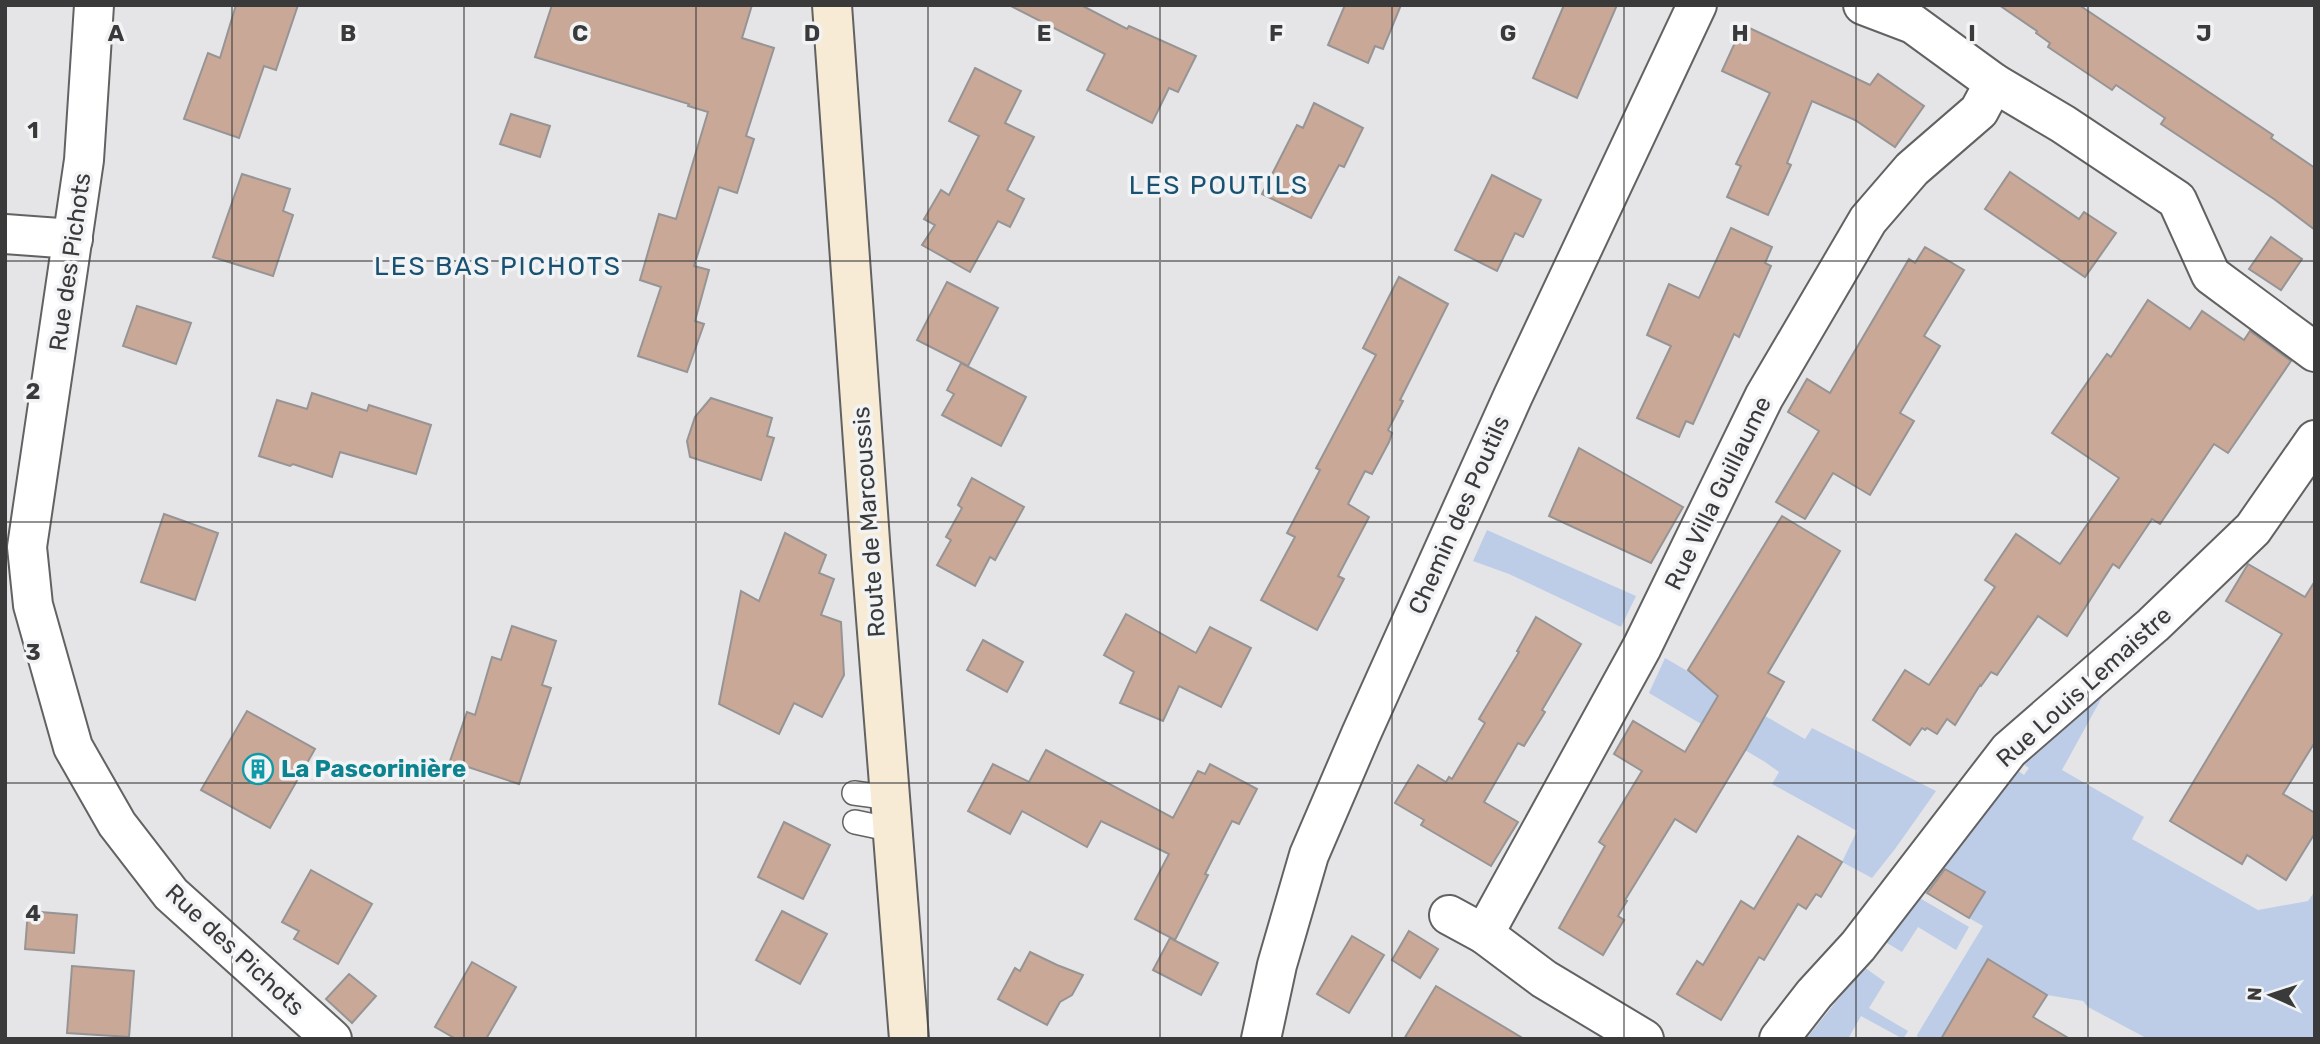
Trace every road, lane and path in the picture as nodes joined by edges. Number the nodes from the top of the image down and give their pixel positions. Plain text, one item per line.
1 (94, 5) edge
2 (832, 5) edge
3 (1697, 5) edge
4 (1863, 5) edge
5 (1994, 83) junction
6 (5, 234) edge
7 (74, 239) junction
8 (2315, 352) edge
9 (2315, 440) edge
10 (854, 793) dead end
11 (892, 814) junction
12 (855, 822) dead end
13 (1449, 915) dead end
14 (1484, 934) junction
15 (332, 1039) edge
16 (909, 1039) edge
17 (1261, 1039) edge
18 (1644, 1039) edge
19 (1779, 1039) edge

1 - 7 street, Rue des Pichots
2 - 11 main road, Route de Marcoussis
3 - 17 street, Chemin des Poutils
4 - 5 street
5 - 8 street
5 - 14 street, Rue Villa Guillaume
6 - 7 street
7 - 15 street, Rue des Pichots
9 - 19 street, Rue Louis Lemaistre
10 - 11 lane
11 - 12 lane
11 - 16 main road, Route de Marcoussis
13 - 14 street
14 - 18 street

